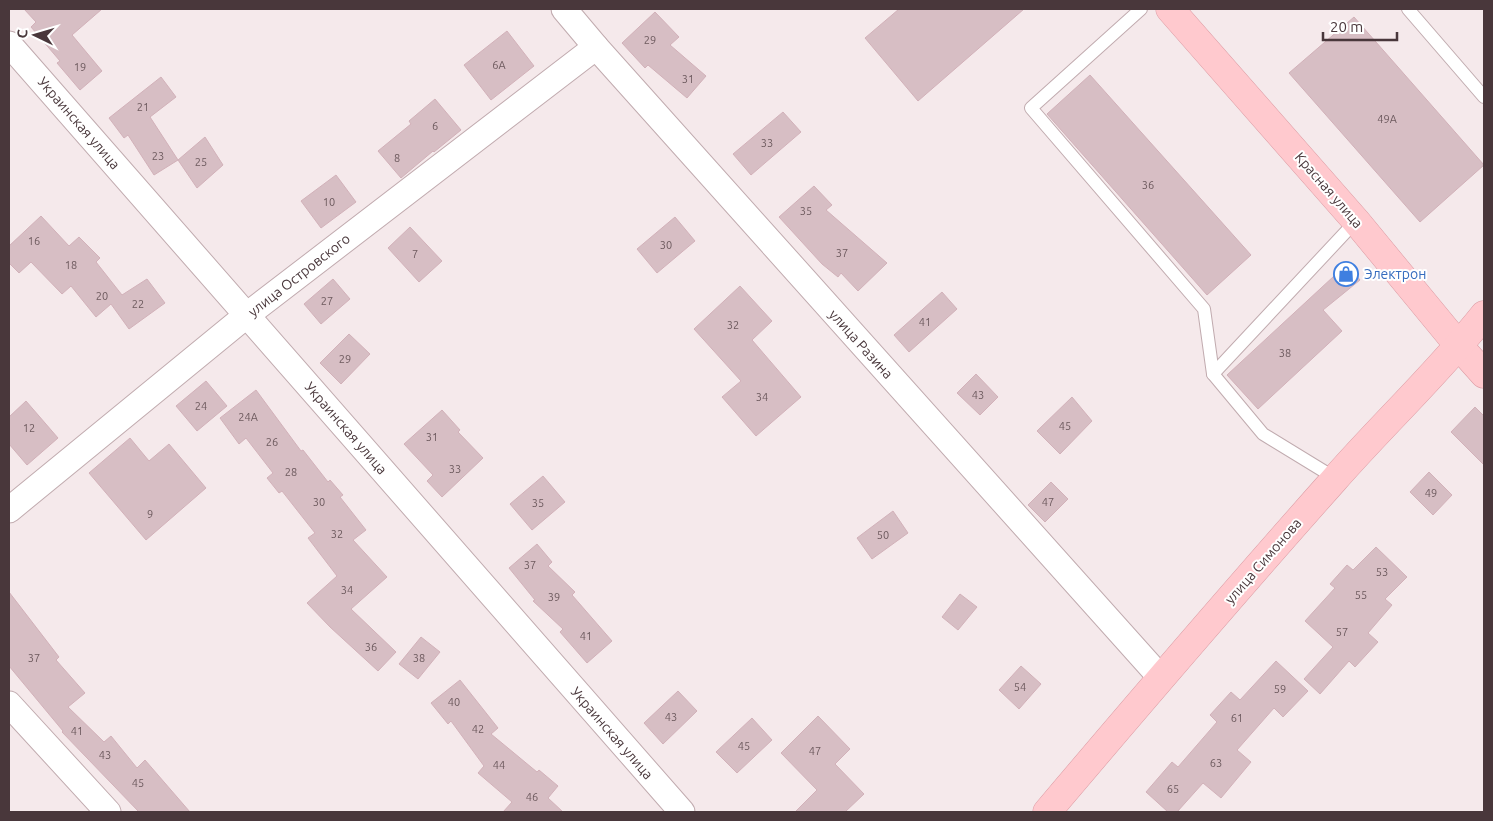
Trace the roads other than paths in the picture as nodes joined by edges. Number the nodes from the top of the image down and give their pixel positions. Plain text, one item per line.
1 (564, 9) edge
2 (1141, 9) edge
3 (1170, 9) edge
4 (1408, 9) edge
5 (9, 44) edge
6 (596, 47) junction
7 (1484, 97) edge
8 (1356, 221) junction
9 (247, 315) junction
10 (1484, 315) edge
11 (1459, 346) junction
12 (1213, 374) junction
13 (1484, 374) edge
14 (1335, 478) junction
15 (9, 510) edge
16 (1161, 678) junction
17 (9, 704) edge
18 (108, 812) edge
19 (682, 812) edge
20 (1047, 812) edge

1 - 6 street, улица Разина
2 - 12 lane
3 - 8 street, Красная улица
4 - 7 lane
5 - 9 street, Украинская улица
6 - 9 street, улица Островского
6 - 16 street, улица Разина
8 - 11 street, Красная улица
8 - 12 lane
9 - 15 street, улица Островского
9 - 19 street, Украинская улица
10 - 11 street, улица Симонова
11 - 13 street, Красная улица
11 - 14 street, улица Симонова
12 - 14 lane
14 - 16 street, улица Симонова
16 - 20 street, улица Симонова
17 - 18 street

